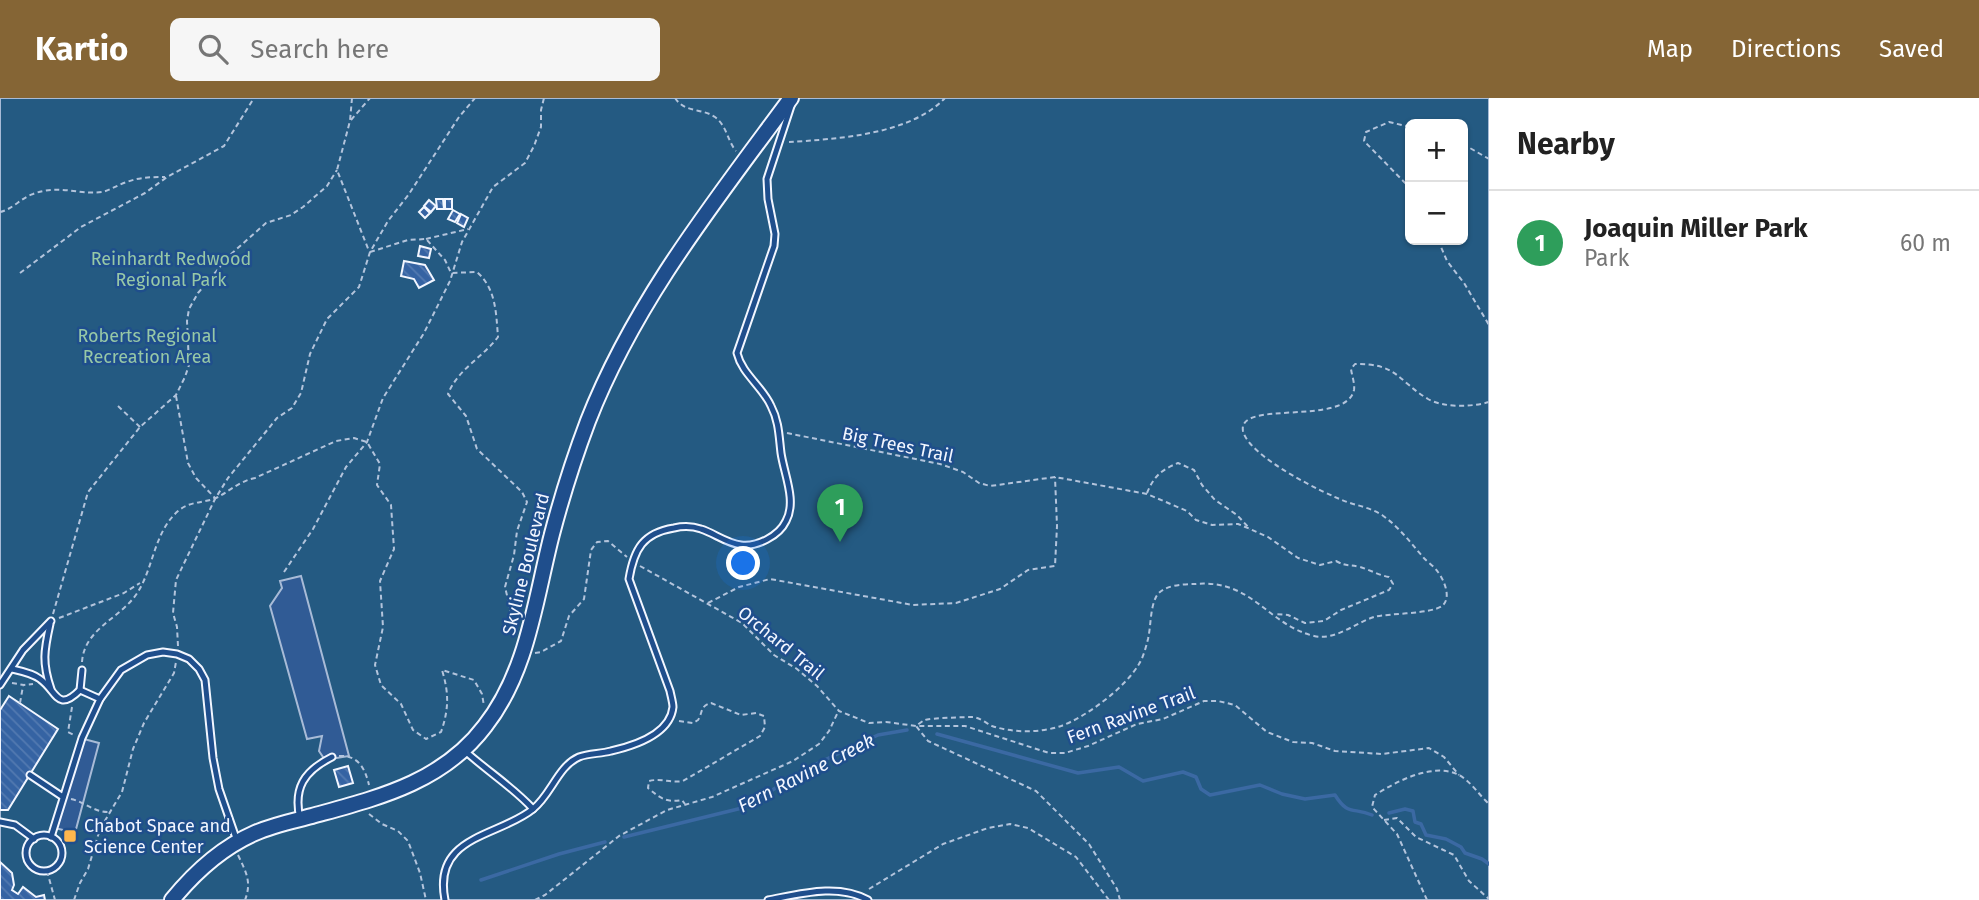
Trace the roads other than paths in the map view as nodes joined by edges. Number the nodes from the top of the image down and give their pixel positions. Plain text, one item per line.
1 (792, 98) edge
2 (12, 668) junction
3 (82, 670) road end
4 (1, 684) edge
5 (52, 690) junction
6 (80, 690) junction
7 (100, 699) junction
8 (464, 750) junction
9 (332, 757) road end
10 (30, 775) dead end
11 (63, 797) junction
12 (533, 809) junction
13 (300, 819) junction
14 (0, 822) edge
15 (51, 837) junction
16 (34, 839) junction
17 (238, 842) junction
18 (172, 900) edge
19 (445, 900) edge
20 (768, 900) edge
21 (868, 900) edge

1 - 8 main road, Skyline Boulevard
1 - 12 lane
2 - 4 lane
2 - 5 lane
2 - 5 lane
3 - 6 lane
5 - 6 lane
6 - 7 lane
7 - 11 lane
7 - 17 lane
8 - 12 lane
8 - 13 main road, Skyline Boulevard
9 - 13 lane
10 - 11 lane
11 - 15 lane
12 - 19 lane
13 - 17 main road, Skyline Boulevard
14 - 16 lane
15 - 16 lane
15 - 16 lane
17 - 18 main road, Skyline Boulevard
20 - 21 lane

